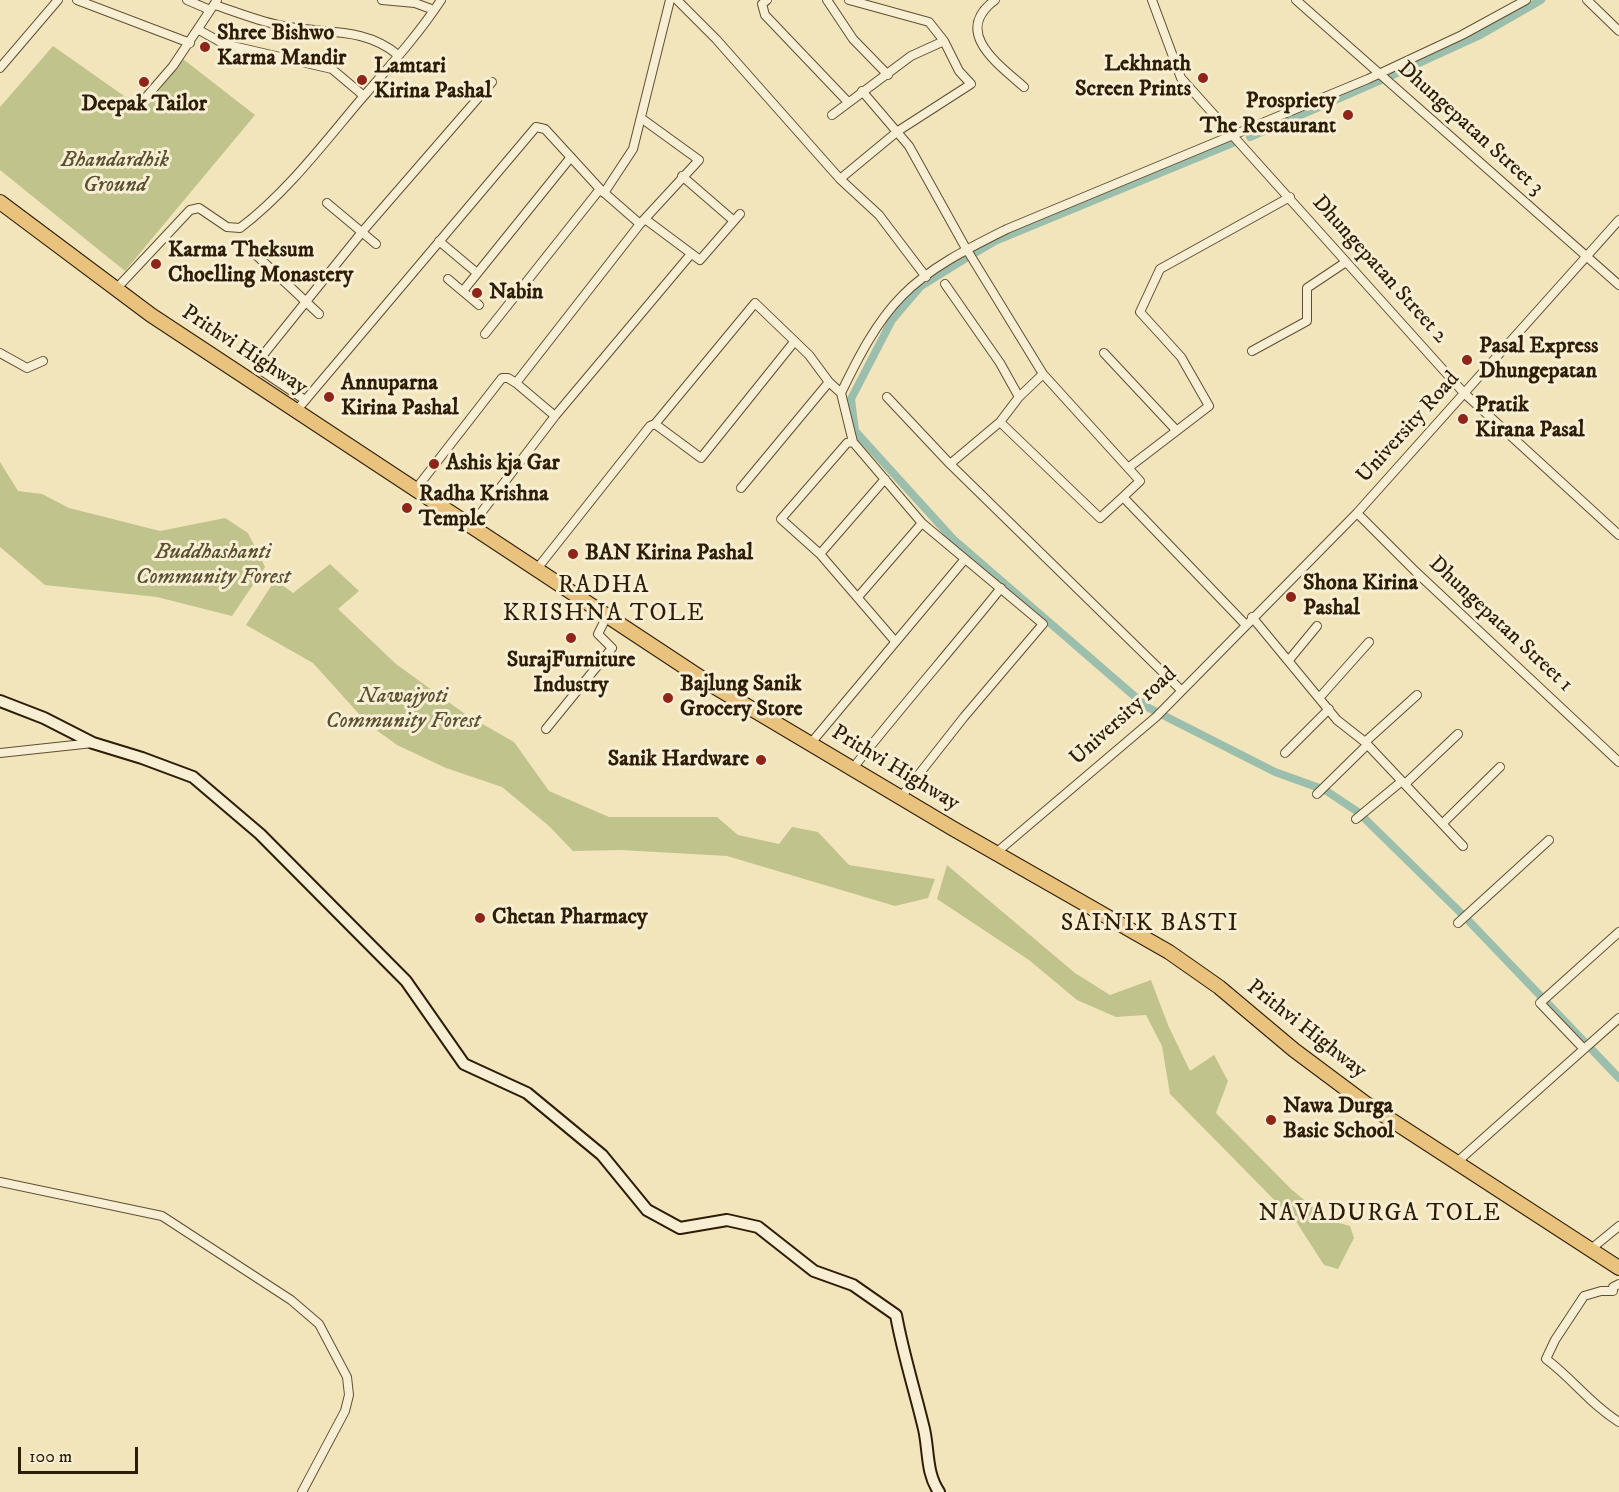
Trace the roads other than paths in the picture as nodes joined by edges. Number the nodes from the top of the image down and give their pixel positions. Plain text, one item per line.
1 (58, 0) edge
2 (77, 0) edge
3 (187, 0) edge
4 (382, 0) edge
5 (441, 0) edge
6 (670, 0) edge
7 (677, 0) edge
8 (767, 0) edge
9 (827, 0) edge
10 (849, 0) edge
11 (995, 0) edge
12 (1152, 0) edge
13 (1296, 0) edge
14 (1526, 0) edge
15 (1587, 0) edge
16 (214, 5) edge
17 (434, 10) junction
18 (199, 30) junction
19 (1619, 31) edge
20 (944, 41) junction
21 (190, 43) junction
22 (398, 56) junction
23 (0, 68) edge
24 (1380, 73) junction
25 (888, 75) junction
26 (492, 82) dead end
27 (1024, 87) dead end
28 (862, 91) junction
29 (147, 96) dead end
30 (364, 96) junction
31 (848, 101) junction
32 (832, 115) dead end
33 (641, 118) junction
34 (898, 131) junction
35 (1234, 135) junction
36 (571, 157) junction
37 (682, 176) junction
38 (840, 179) junction
39 (602, 191) junction
40 (1290, 197) junction
41 (0, 202) edge
42 (327, 203) dead end
43 (1619, 220) edge
44 (642, 221) junction
45 (362, 232) junction
46 (438, 241) junction
47 (376, 244) dead end
48 (967, 250) junction
49 (255, 254) dead end
50 (691, 254) junction
51 (1586, 256) junction
52 (1346, 262) junction
53 (477, 273) junction
54 (926, 277) junction
55 (448, 279) dead end
56 (945, 284) dead end
57 (1619, 285) edge
58 (116, 289) junction
59 (463, 291) junction
60 (306, 302) junction
61 (479, 305) dead end
62 (319, 314) dead end
63 (485, 334) dead end
64 (794, 342) junction
65 (1252, 351) dead end
66 (1104, 352) dead end
67 (0, 353) edge
68 (43, 361) dead end
69 (1043, 374) junction
70 (829, 382) junction
71 (516, 383) junction
72 (841, 393) junction
73 (1464, 393) junction
74 (887, 397) dead end
75 (1019, 397) junction
76 (301, 405) junction
77 (555, 416) junction
78 (1000, 422) junction
79 (655, 424) junction
80 (1176, 430) junction
81 (854, 442) junction
82 (950, 464) junction
83 (1128, 468) junction
84 (885, 479) junction
85 (741, 488) dead end
86 (415, 490) junction
87 (1123, 497) junction
88 (1357, 513) junction
89 (922, 523) junction
90 (471, 526) junction
91 (1619, 535) edge
92 (820, 554) junction
93 (965, 559) junction
94 (536, 570) junction
95 (1001, 588) junction
96 (858, 597) junction
97 (1268, 601) joint
98 (607, 616) junction
99 (1252, 616) junction
100 (1245, 624) junction
101 (1317, 626) dead end
102 (894, 640) junction
103 (1369, 642) dead end
104 (1289, 660) junction
105 (1181, 690) junction
106 (1417, 695) dead end
107 (1320, 697) junction
108 (0, 701) edge
109 (1329, 709) junction
110 (546, 729) dead end
111 (1458, 734) dead end
112 (93, 743) junction
113 (811, 743) junction
114 (1366, 743) junction
115 (0, 753) edge
116 (1285, 753) dead end
117 (1619, 762) edge
118 (1500, 767) dead end
119 (853, 768) junction
120 (1403, 783) junction
121 (1317, 794) dead end
122 (901, 797) junction
123 (1356, 819) dead end
124 (1443, 823) junction
125 (1549, 840) dead end
126 (1463, 846) dead end
127 (997, 852) junction
128 (1458, 923) dead end
129 (1619, 932) edge
130 (1619, 1018) edge
131 (1584, 1050) junction
132 (1457, 1162) junction
133 (0, 1182) edge
134 (1619, 1226) edge
135 (1590, 1249) junction
136 (1619, 1268) edge
137 (1619, 1284) edge
138 (1619, 1422) edge
139 (302, 1492) edge
140 (939, 1492) edge

1 - 23 street
2 - 21 street
3 - 16 street
4 - 17 street
5 - 17 street
6 - 33 street
7 - 38 street
8 - 31 street
9 - 25 street
10 - 20 street
11 - 27 street
12 - 35 street, Dhungepatan Street 2
13 - 24 street, Dhungepatan Street 3
14 - 24 street
15 - 19 street
16 - 18 street
16 - 22 street
17 - 22 street
18 - 21 street
18 - 30 street
20 - 25 street
20 - 34 street
21 - 29 street
22 - 30 street
24 - 35 street
24 - 51 street, Dhungepatan Street 3
25 - 28 street
26 - 45 street
28 - 31 street
28 - 34 street
30 - 58 street
31 - 32 street
33 - 37 street
33 - 39 street
34 - 38 street
34 - 48 street
35 - 40 street, Dhungepatan Street 2
35 - 48 street
36 - 39 street
36 - 46 street
36 - 53 street
37 - 44 street
37 - 50 street
38 - 54 street
39 - 44 street
39 - 63 street
40 - 52 street, Dhungepatan Street 2
40 - 80 street
41 - 58 highway, Prithvi Highway
42 - 45 street
43 - 51 street, University Road
44 - 50 street
44 - 71 street
45 - 47 street
45 - 60 street
46 - 53 street
46 - 76 street
48 - 54 street
48 - 69 street
49 - 60 street
50 - 77 street
51 - 57 street, Dhungepatan Street 3
51 - 73 street, University Road
52 - 65 street
52 - 73 street, Dhungepatan Street 2
53 - 59 street
54 - 72 street
55 - 59 street
56 - 75 street
58 - 76 highway, Prithvi Highway
59 - 61 street
60 - 62 street
60 - 76 street
64 - 70 street
64 - 79 street
64 - 79 street
66 - 80 street
67 - 68 street
69 - 75 street
69 - 83 street
70 - 72 street
70 - 85 street
71 - 77 street
71 - 86 street
72 - 81 street
73 - 88 street, University Road
73 - 91 street, Dhungepatan Street 2
74 - 82 street
75 - 78 street
76 - 86 highway, Prithvi Highway
77 - 90 street
78 - 82 street
78 - 87 street
79 - 94 street
80 - 83 street
81 - 84 street
81 - 92 street
82 - 105 street
83 - 87 street
84 - 89 street
84 - 92 street
86 - 90 highway, Prithvi Highway
87 - 100 street
88 - 97 street, University Road
88 - 117 street, Dhungepatan Street 1
89 - 93 street
89 - 96 street
90 - 94 highway, Prithvi Highway
92 - 96 street
93 - 95 street
93 - 102 street
94 - 98 highway, Prithvi Highway
95 - 119 street
95 - 122 street
96 - 102 street
97 - 99 street, University road
98 - 110 street
98 - 113 highway, Prithvi Highway
99 - 100 street, University road
99 - 104 street
100 - 105 street, University road
101 - 104 street
102 - 113 street
103 - 107 street
104 - 107 street
105 - 127 street, University road
106 - 114 street
107 - 109 street
108 - 112 street
109 - 114 street
109 - 116 street
111 - 120 street
112 - 115 street
112 - 140 street
113 - 119 highway, Prithvi Highway
114 - 120 street
114 - 121 street
118 - 124 street
119 - 122 highway, Prithvi Highway
120 - 123 street
120 - 124 street
122 - 127 highway, Prithvi Highway
124 - 126 street
125 - 128 street
127 - 132 highway, Prithvi Highway
129 - 131 street
130 - 131 street
131 - 132 street
132 - 135 highway, Prithvi Highway
133 - 139 street
134 - 135 street
135 - 136 highway, Prithvi Highway
137 - 138 street

